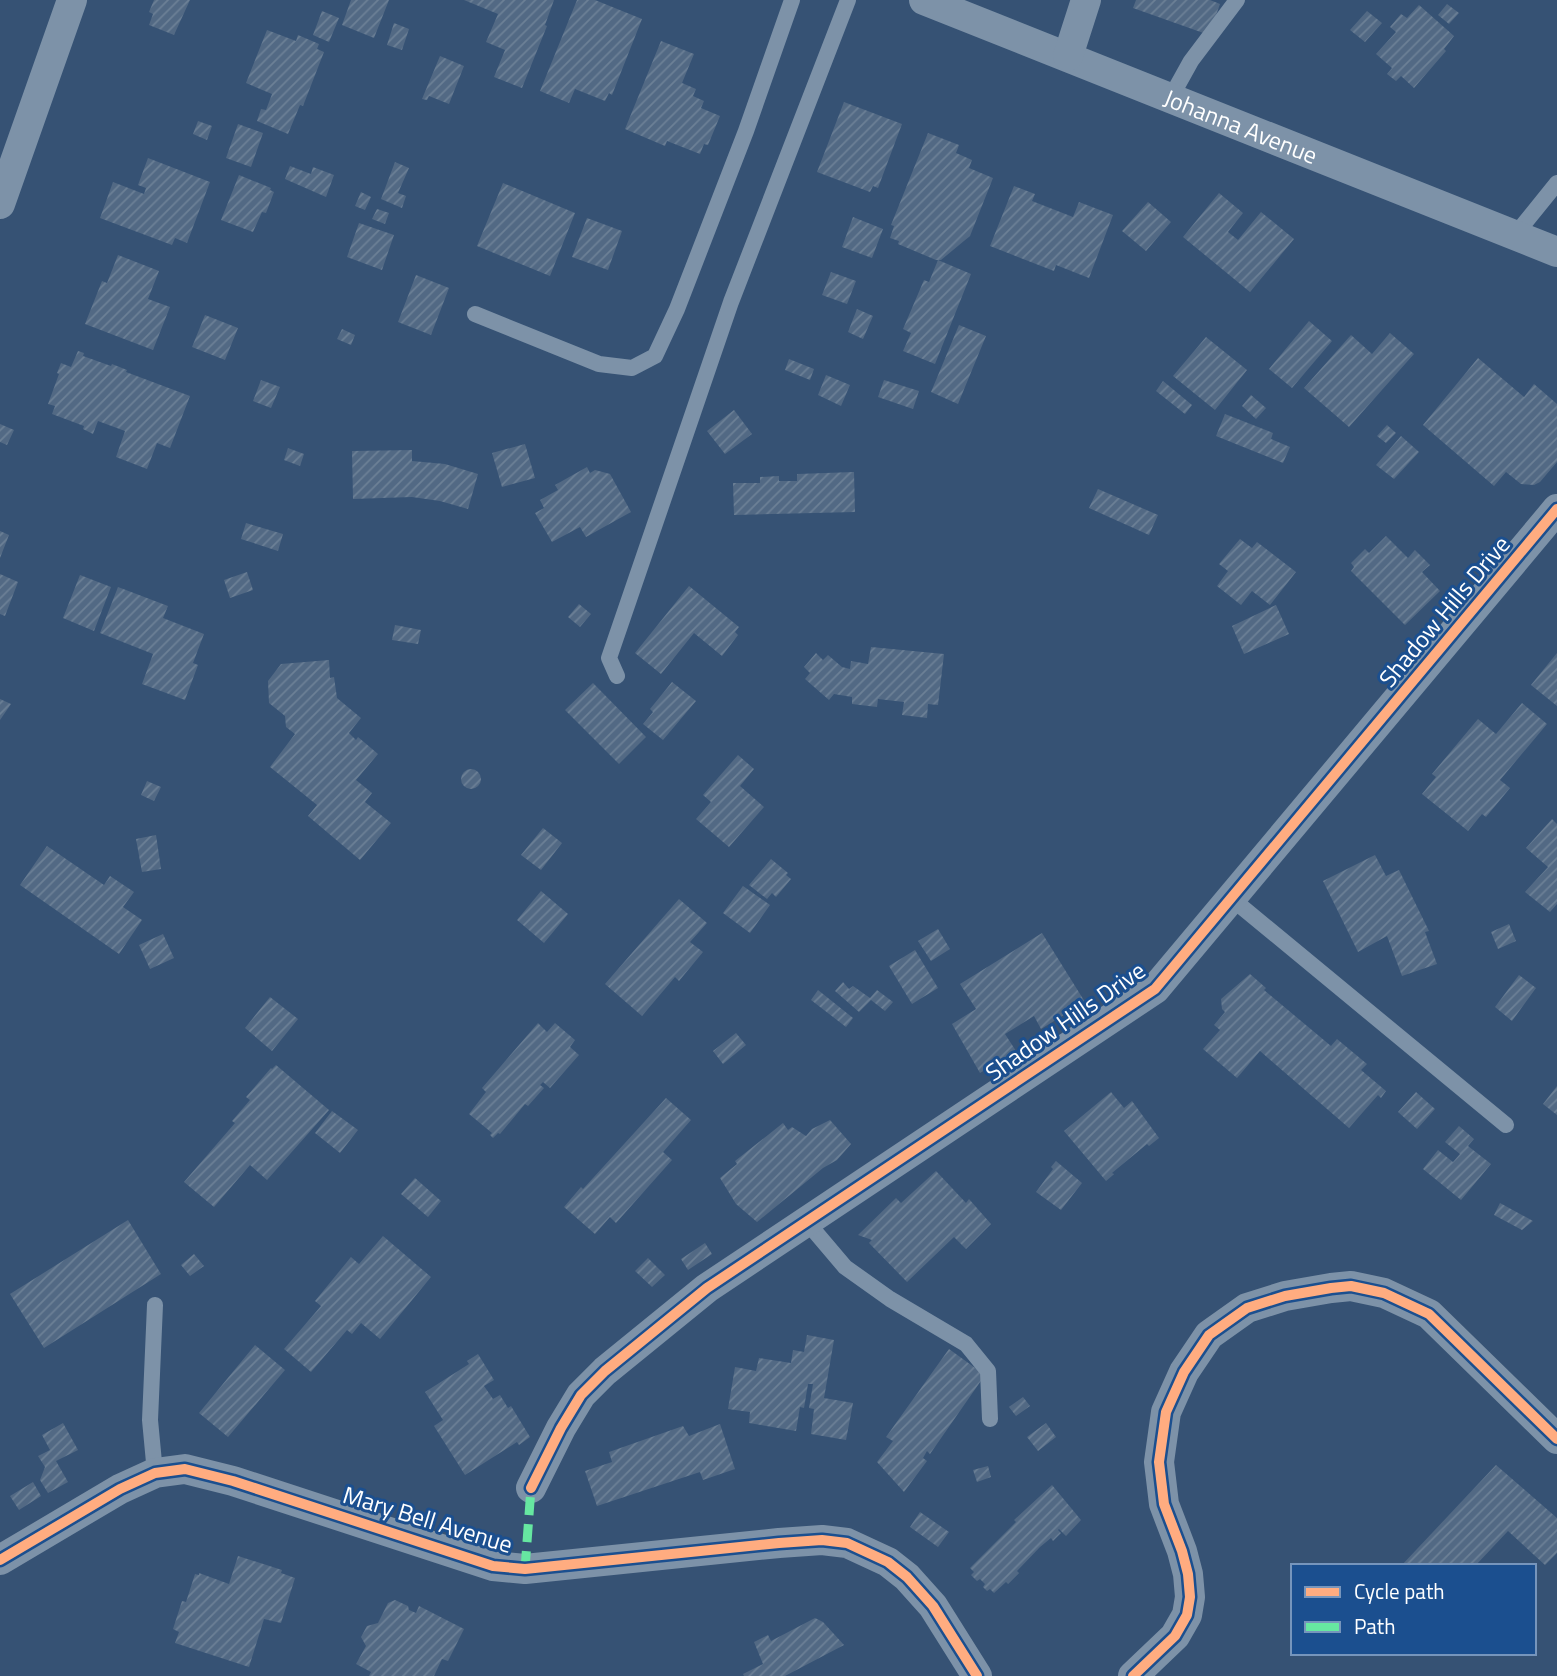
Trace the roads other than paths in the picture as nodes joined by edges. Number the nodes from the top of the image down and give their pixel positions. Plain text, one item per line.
1 (72, 0) edge
2 (792, 0) edge
3 (848, 0) edge
4 (924, 0) edge
5 (1086, 0) edge
6 (1237, 0) edge
7 (1068, 56) junction
8 (1171, 97) junction
9 (1557, 183) edge
10 (0, 204) edge
11 (1515, 235) junction
12 (1557, 252) edge
13 (475, 314) dead end
14 (1557, 509) edge
15 (617, 676) dead end
16 (1231, 898) junction
17 (1506, 1125) dead end
18 (806, 1222) junction
19 (155, 1305) dead end
20 (990, 1419) dead end
21 (1557, 1439) edge
22 (155, 1473) junction
23 (531, 1488) dead end
24 (0, 1560) edge
25 (977, 1676) edge
26 (1133, 1676) edge

1 - 10 street
2 - 13 lane
3 - 15 lane
4 - 7 street, Johanna Avenue
5 - 7 street
6 - 8 lane
7 - 8 street, Johanna Avenue
8 - 11 street, Johanna Avenue
9 - 11 lane
11 - 12 street, Johanna Avenue
14 - 16 street, Shadow Hills Drive
16 - 17 lane
16 - 18 street, Shadow Hills Drive
18 - 20 lane
18 - 23 street, Shadow Hills Drive
19 - 22 lane
21 - 26 street
22 - 24 street, Mary Bell Avenue
22 - 25 street, Mary Bell Avenue

